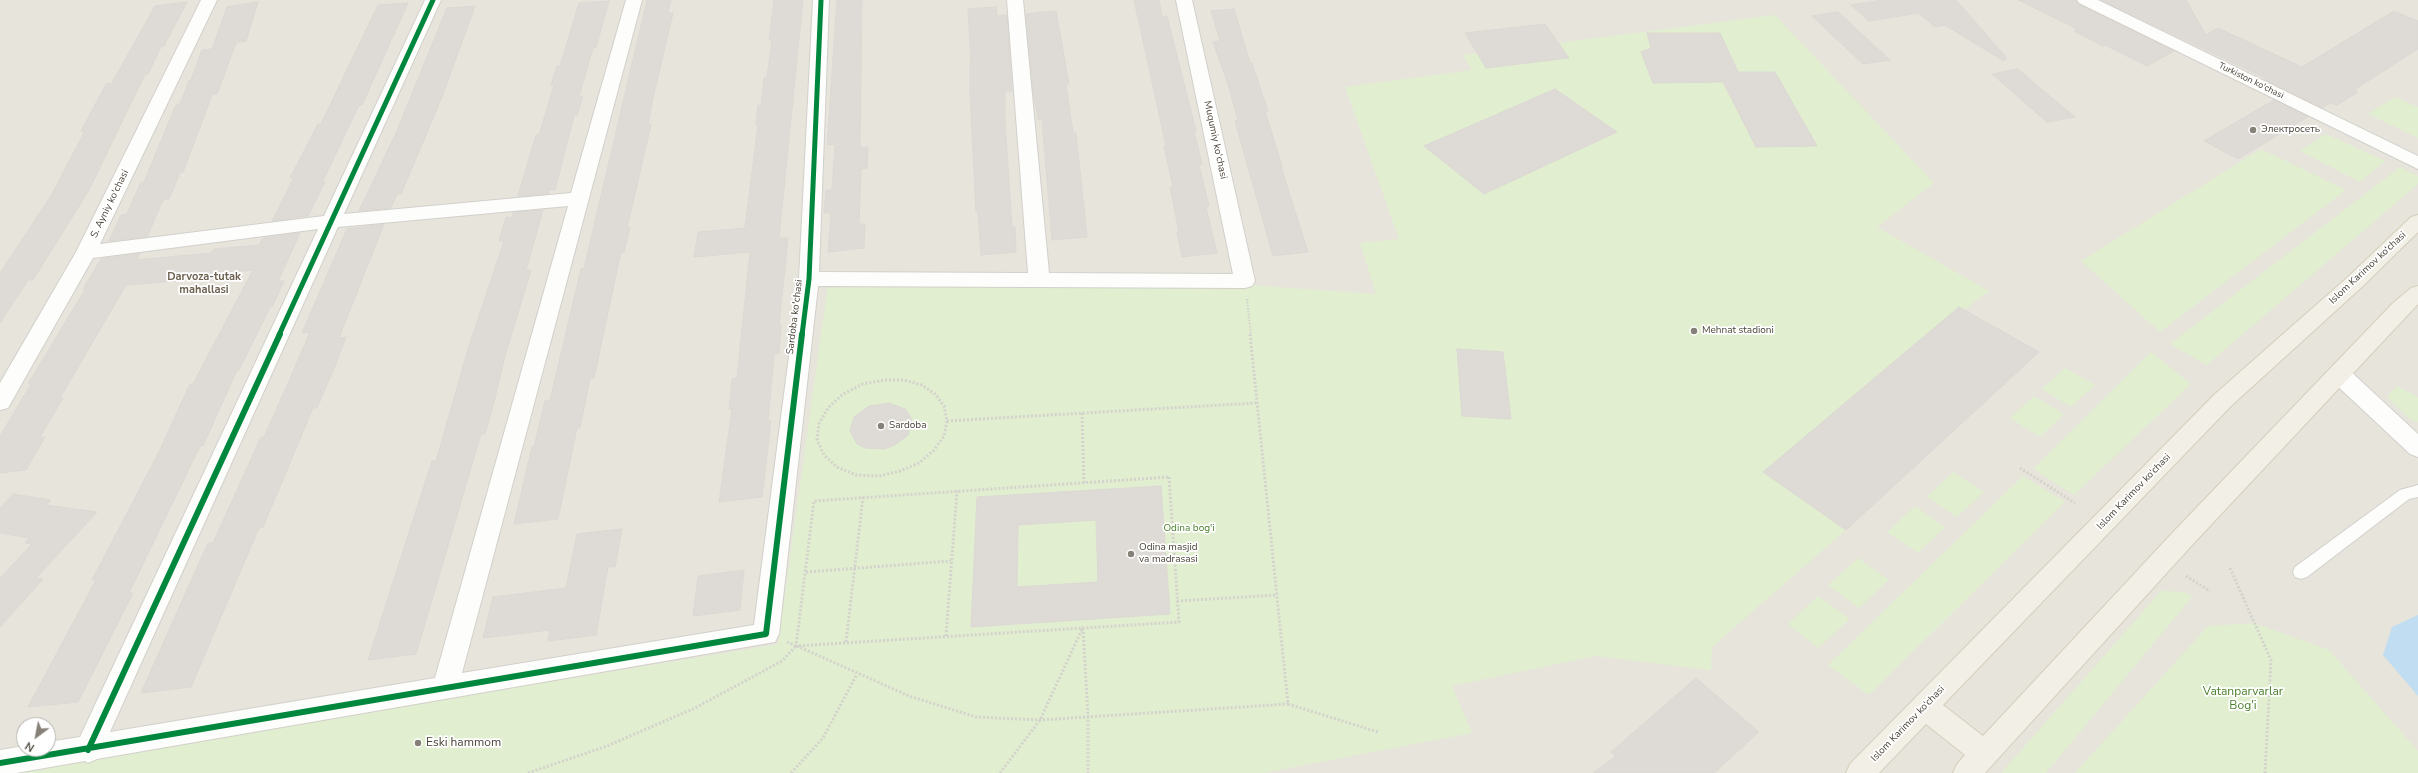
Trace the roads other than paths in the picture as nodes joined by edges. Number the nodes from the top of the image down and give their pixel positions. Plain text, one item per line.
1 (209, 0) edge
2 (434, 0) edge
3 (634, 0) edge
4 (821, 0) edge
5 (1015, 0) edge
6 (1184, 0) edge
7 (2085, 0) edge
8 (2418, 163) edge
9 (577, 199) junction
10 (333, 221) junction
11 (2418, 221) edge
12 (86, 252) junction
13 (809, 279) junction
14 (1039, 279) junction
15 (2418, 293) edge
16 (2339, 374) junction
17 (0, 402) edge
18 (2414, 440) edge
19 (2418, 491) edge
20 (2301, 572) dead end
21 (445, 688) junction
22 (1925, 707) junction
23 (88, 750) junction
24 (0, 763) edge
25 (1975, 764) edge
26 (1860, 773) edge

1 - 12 street, S. Ayniy ko'chasi
2 - 10 street
3 - 9 street
4 - 13 street, Sardoba ko'chasi
5 - 14 street
6 - 14 street, Muqumiy ko'chasi
7 - 8 street, Turkiston ko'chasi
9 - 10 street
9 - 21 street
10 - 12 street
10 - 23 street
11 - 22 main road, Islom Karimov ko‘chasi
12 - 17 street, S. Ayniy ko'chasi
13 - 14 street
13 - 21 street, Sardoba ko'chasi
15 - 16 main road
16 - 18 street
16 - 25 main road
19 - 20 lane
21 - 23 street
22 - 25 main road
22 - 26 main road, Islom Karimov ko‘chasi
23 - 24 street

